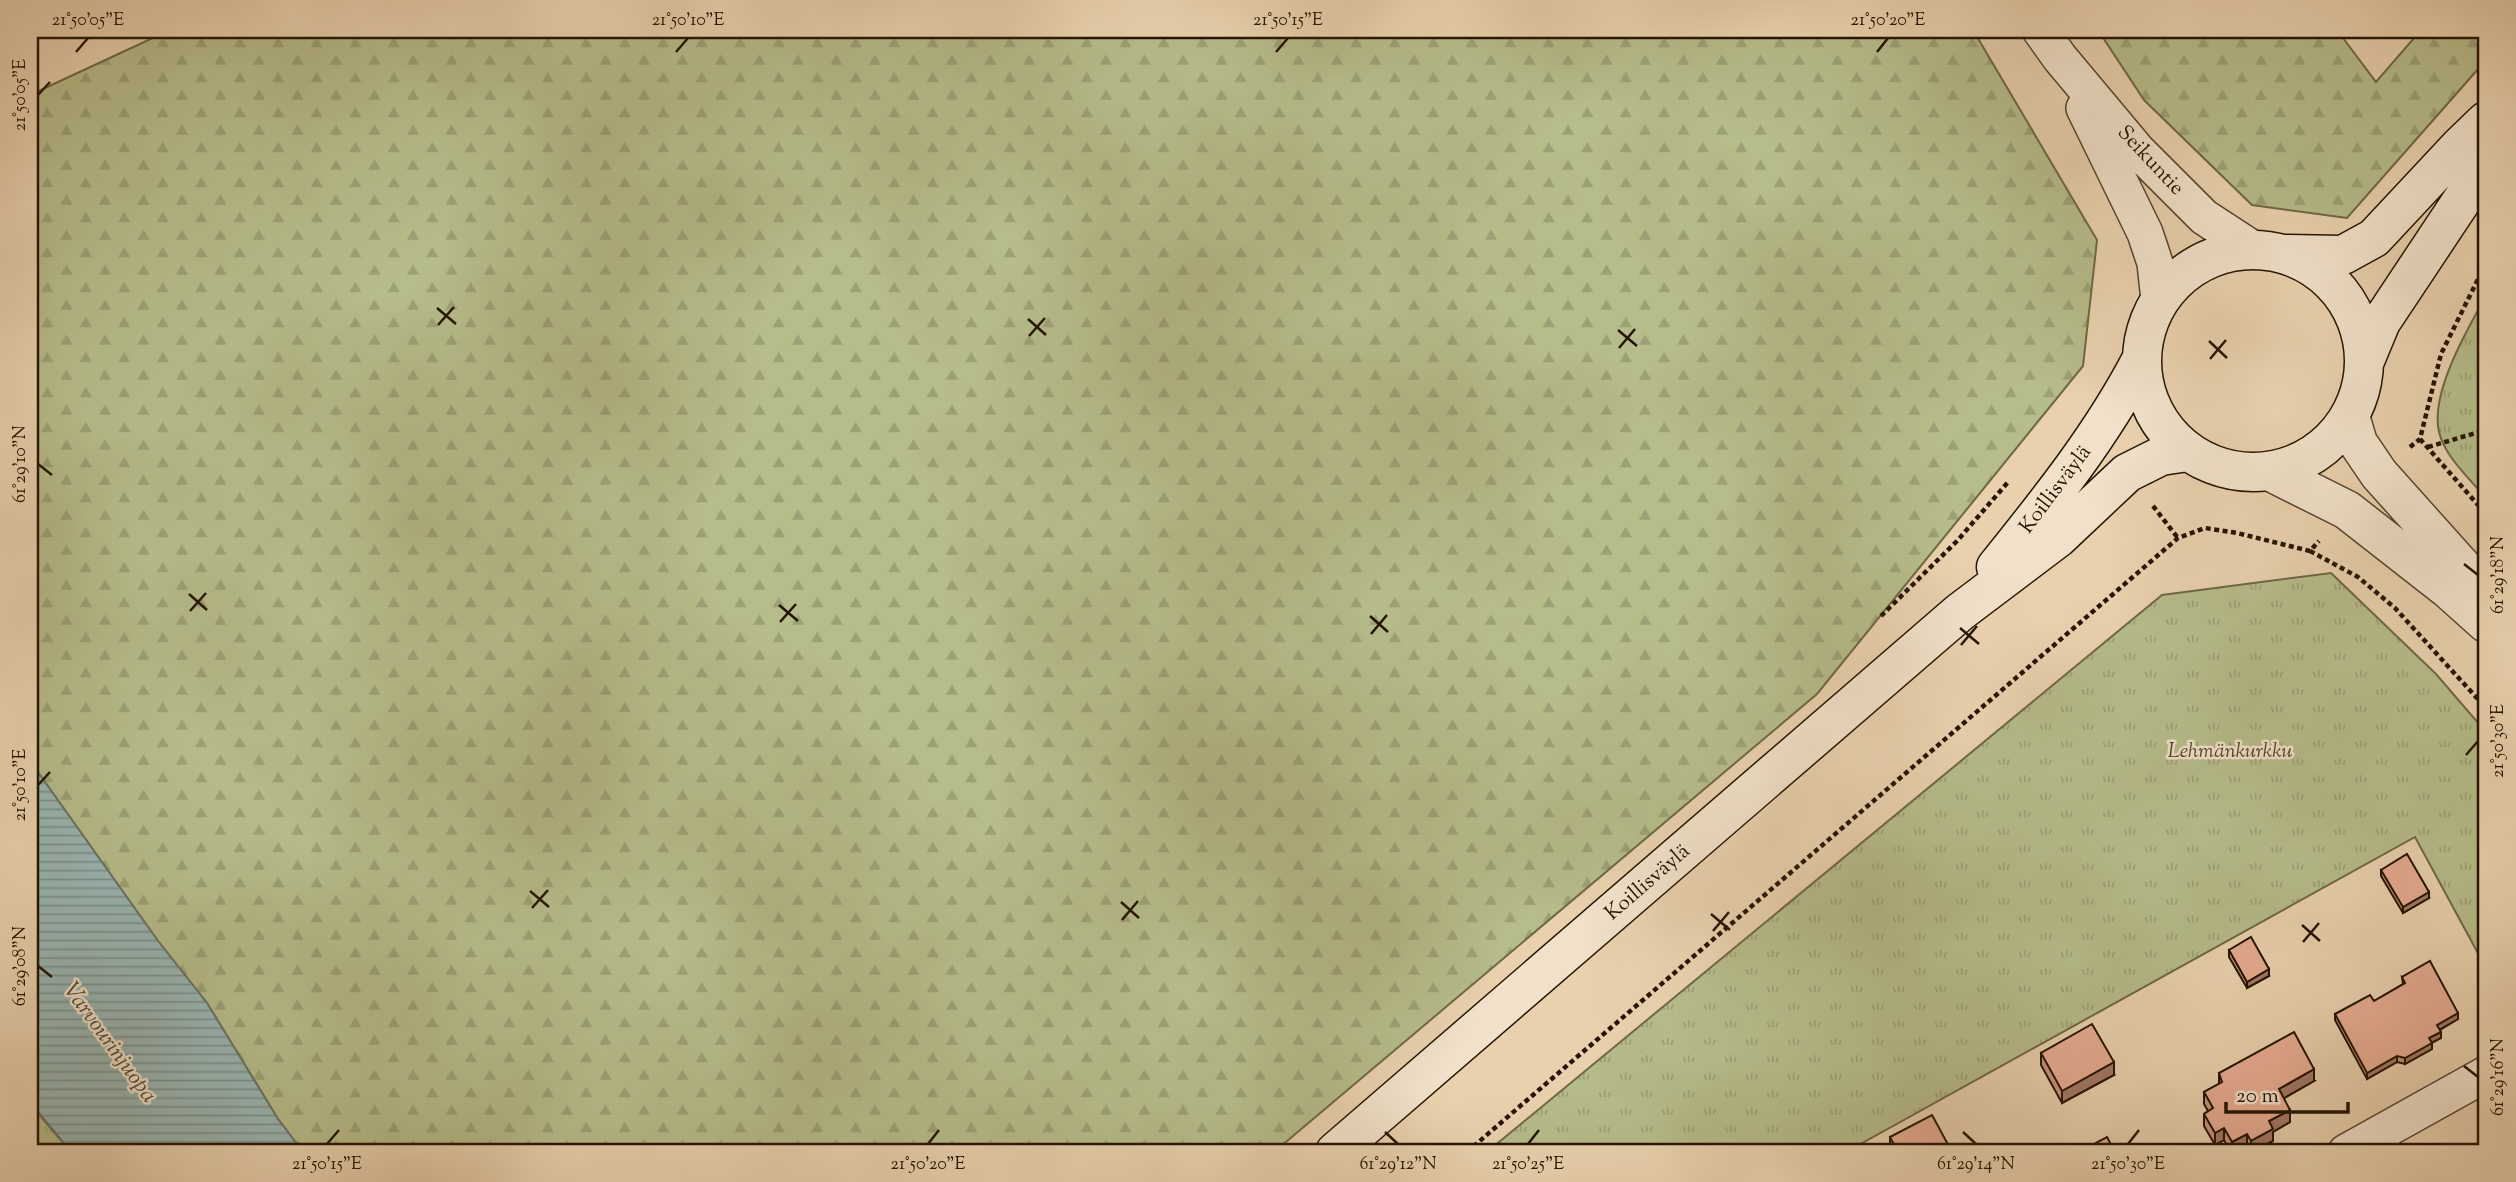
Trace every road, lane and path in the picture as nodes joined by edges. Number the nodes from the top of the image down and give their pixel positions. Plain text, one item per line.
1 (2050, 44) edge
2 (2486, 121) edge
3 (2486, 164) edge
4 (2268, 252) junction
5 (2486, 263) edge
6 (2159, 300) junction
7 (2141, 360) junction
8 (2364, 363) junction
9 (2350, 416) junction
10 (2486, 430) edge
11 (2420, 439) junction
12 (2428, 447) junction
13 (2187, 452) junction
14 (2269, 471) junction
15 (2379, 474) junction
16 (2347, 510) junction
17 (2486, 514) edge
18 (2310, 551) junction
19 (2486, 597) edge
20 (1960, 612) junction
21 (2486, 623) edge
22 (2486, 708) edge
23 (2486, 1074) edge
24 (1335, 1152) edge
25 (1466, 1152) edge
26 (2346, 1152) edge

1 - 4 street, Seikuntie
1 - 6 street, Seikuntie
2 - 4 main road
3 - 8 main road
4 - 6 main road
4 - 8 main road
5 - 11 path
6 - 7 main road
7 - 13 main road
7 - 20 main road, Koillisväylä
8 - 9 main road
9 - 14 main road
9 - 15 main road
10 - 12 path
11 - 12 path
11 - 15 path
12 - 17 path
13 - 14 main road
13 - 20 main road, Koillisväylä
14 - 16 main road
15 - 19 main road
16 - 18 path
16 - 21 main road
18 - 22 path
18 - 25 path
20 - 24 main road, Koillisväylä
23 - 26 street

